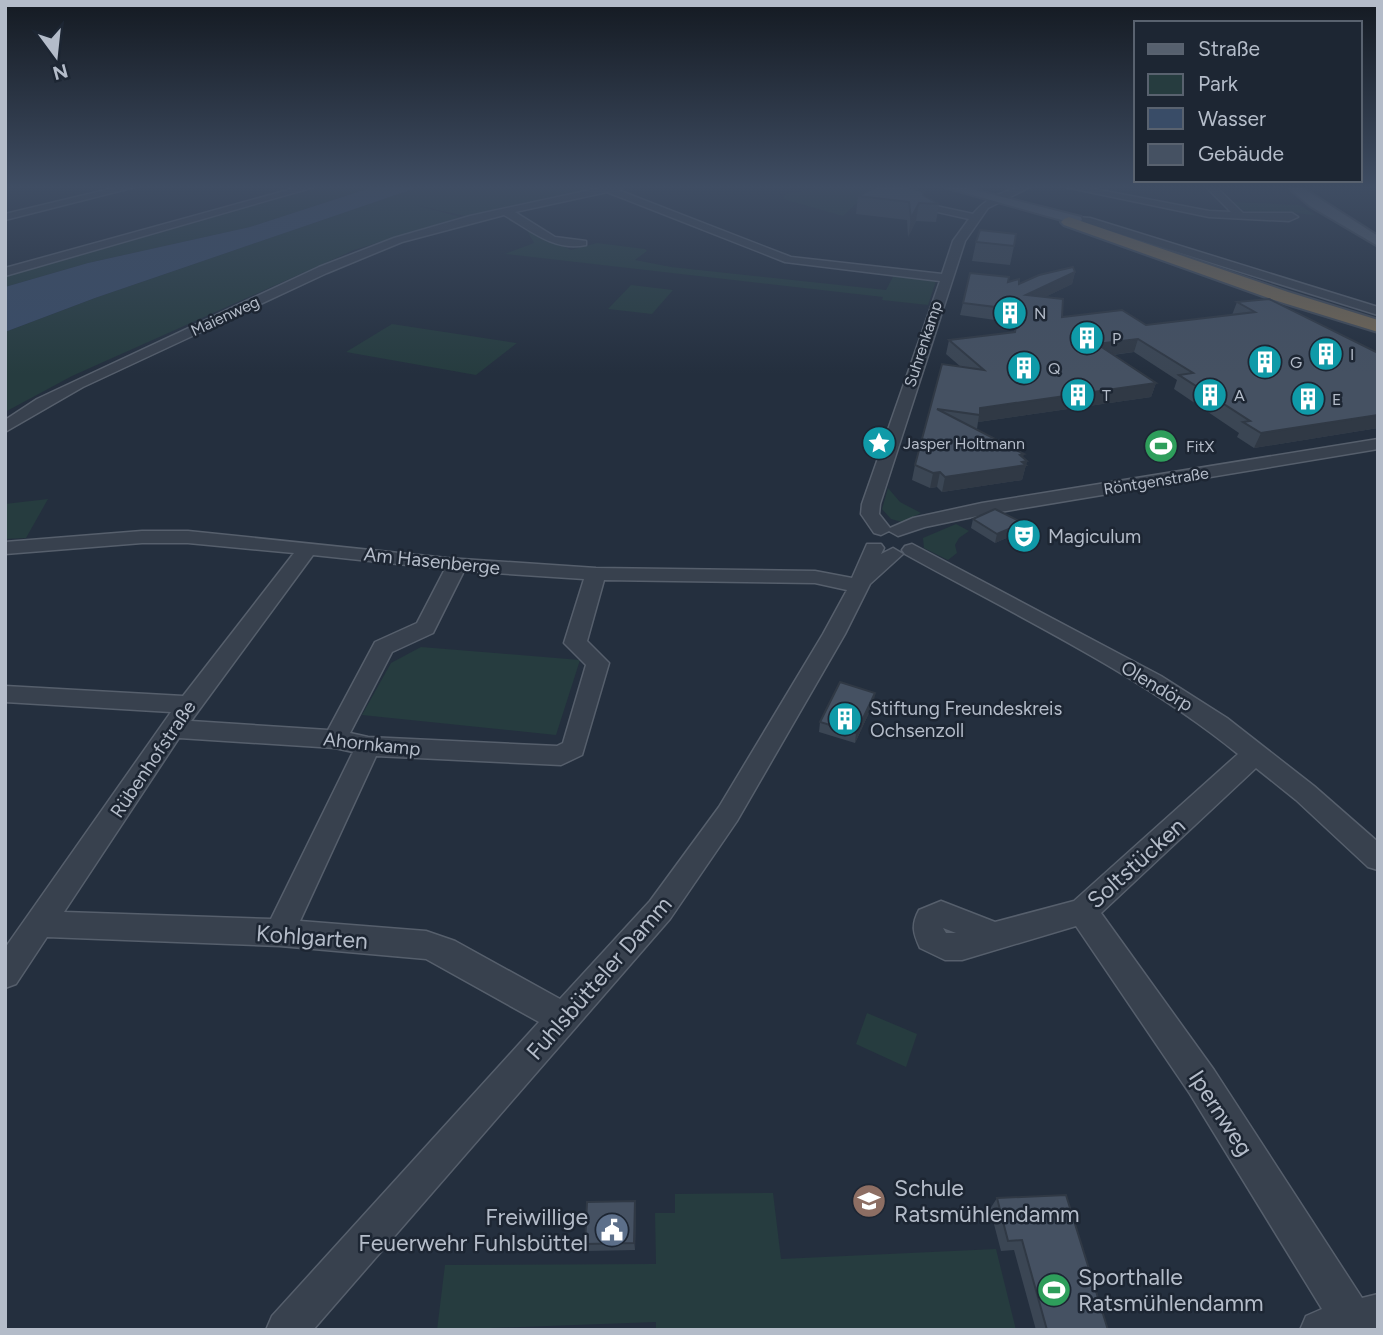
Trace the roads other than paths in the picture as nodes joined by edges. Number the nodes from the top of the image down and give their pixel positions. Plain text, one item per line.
1 (86, 249) edge
2 (377, 249) edge
3 (763, 249) edge
4 (956, 249) edge
5 (1137, 249) edge
6 (1153, 249) edge
7 (1156, 249) edge
8 (1175, 249) edge
9 (1184, 249) edge
10 (5, 272) edge
11 (945, 278) junction
12 (1378, 312) edge
13 (1378, 321) edge
14 (1378, 326) edge
15 (1378, 333) edge
16 (5, 427) edge
17 (1378, 444) edge
18 (896, 542) junction
19 (5, 548) edge
20 (307, 548) junction
21 (457, 565) junction
22 (596, 574) junction
23 (859, 586) junction
24 (5, 694) edge
25 (189, 705) junction
26 (175, 729) junction
27 (335, 739) junction
28 (368, 746) junction
29 (1256, 752) junction
30 (1372, 846) edge
31 (1083, 911) junction
32 (42, 924) junction
33 (280, 933) junction
34 (995, 935) dead end
35 (5, 974) edge
36 (564, 1019) junction
37 (1350, 1321) edge
38 (286, 1330) edge

1 - 10 street
2 - 16 street, Maienweg
3 - 11 street
4 - 11 street, Suhrenkamp
5 - 15 highway
6 - 14 highway
7 - 13 highway
8 - 12 highway
9 - 12 street
11 - 18 street, Suhrenkamp
17 - 18 street, Röntgenstraße
18 - 23 street, Fuhlsbütteler Damm
18 - 29 street, Olendörp
19 - 20 street, Am Hasenberge
20 - 21 street, Am Hasenberge
20 - 25 street, Rübenhofstraße
21 - 22 street, Am Hasenberge
21 - 27 street
22 - 23 street, Am Hasenberge
22 - 28 street, Ahornkamp
23 - 36 street, Fuhlsbütteler Damm
24 - 25 street
25 - 26 street, Rübenhofstraße
26 - 27 street, Ahornkamp
26 - 32 street, Rübenhofstraße
27 - 28 street, Ahornkamp
28 - 33 street
29 - 30 street, Olendörp
29 - 31 street, Soltstücken
31 - 34 street, Soltstücken
31 - 37 street, Ipernweg
32 - 33 street, Kohlgarten
32 - 35 street, Rübenhofstraße
33 - 36 street, Kohlgarten
36 - 38 street, Fuhlsbütteler Damm

